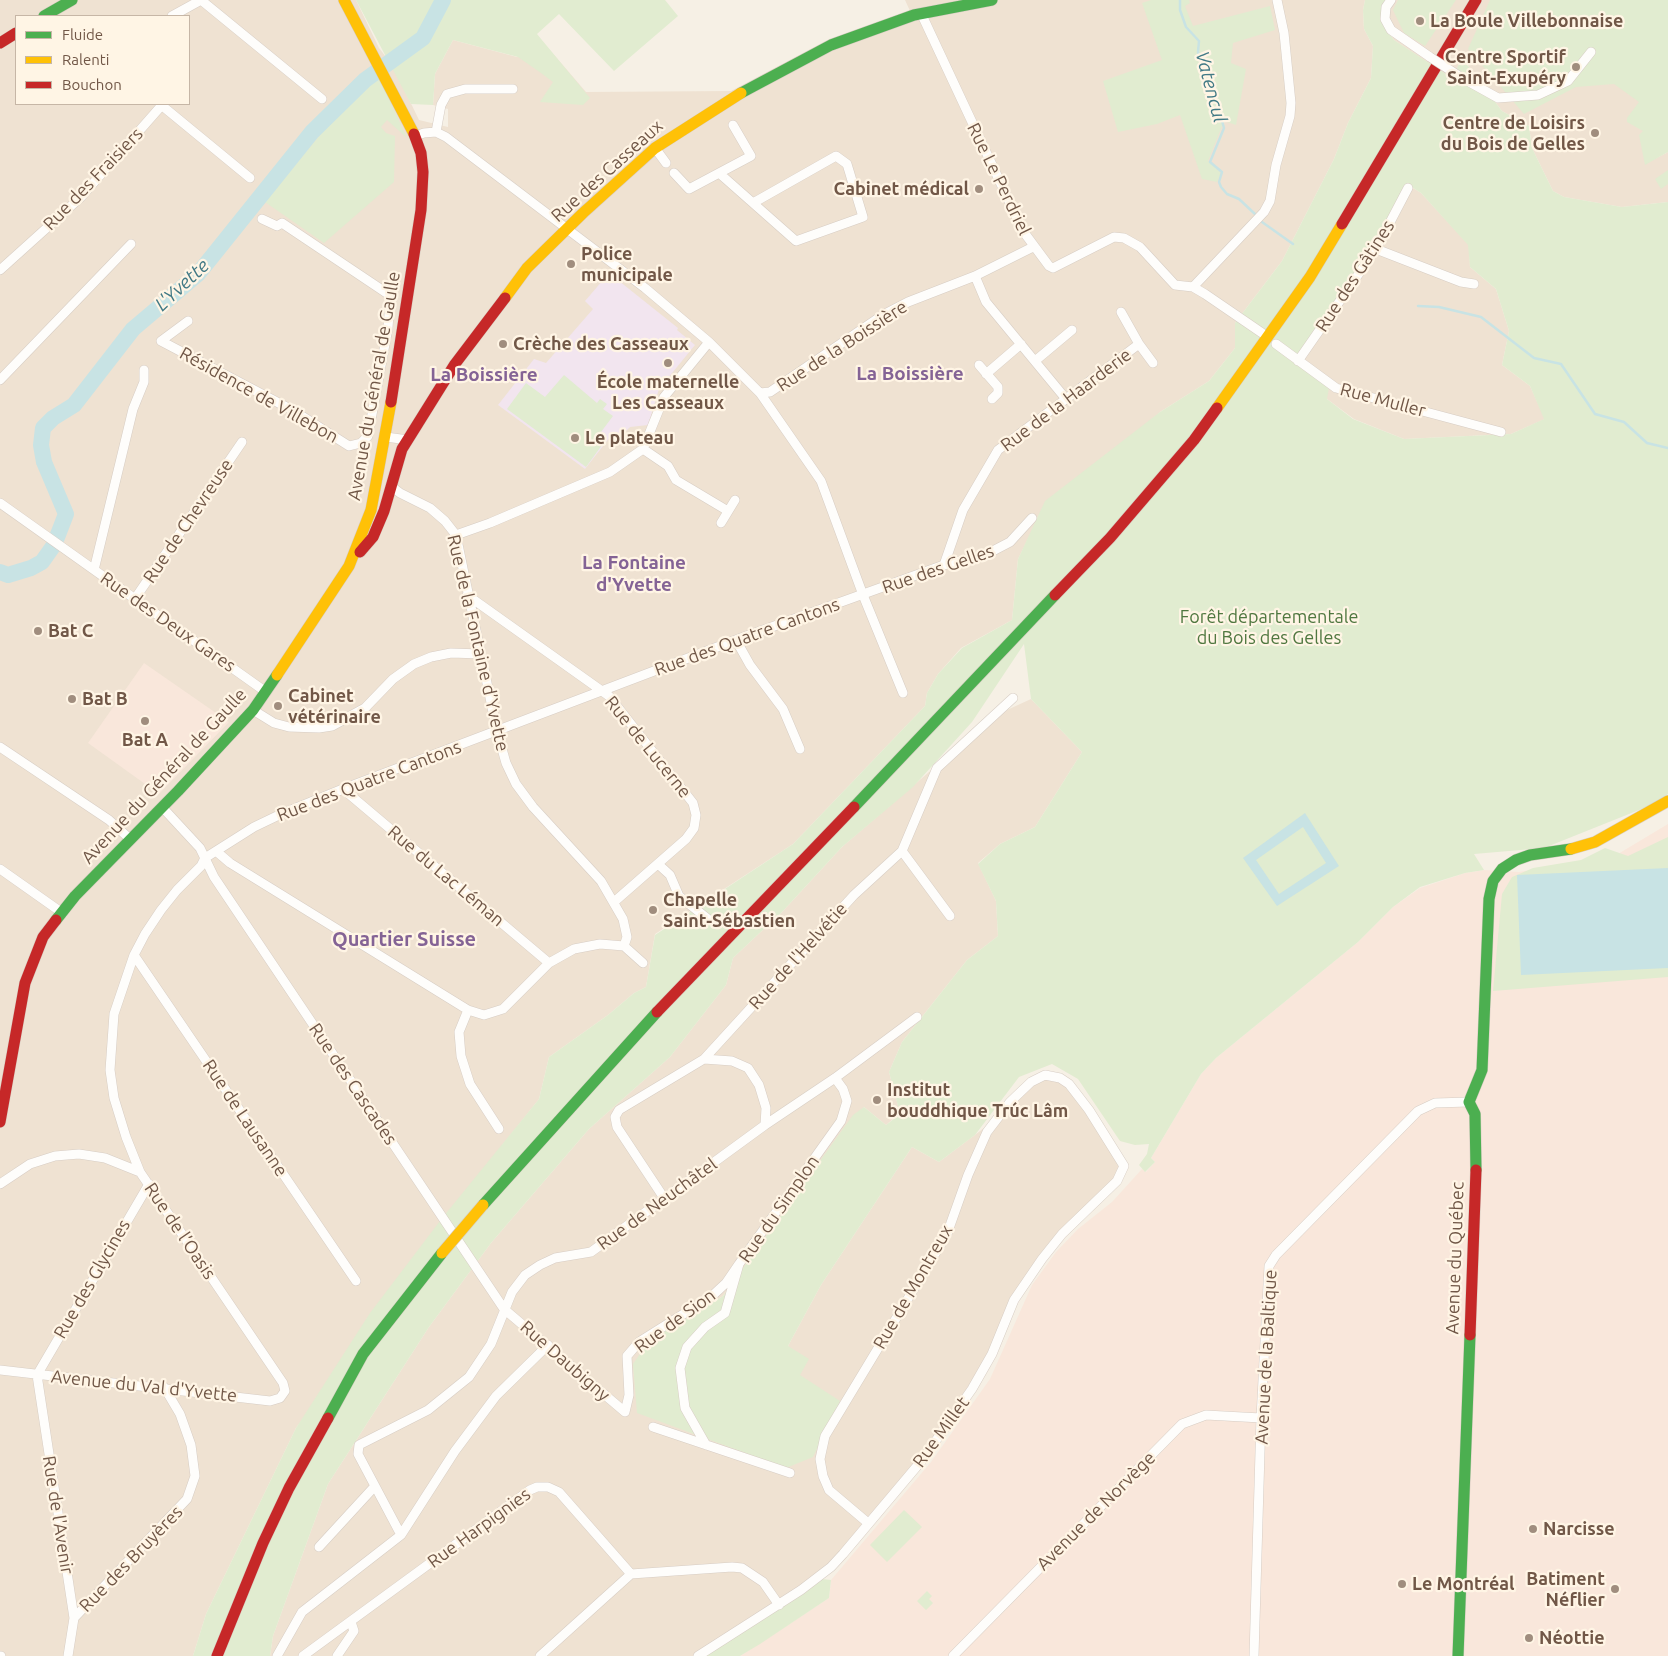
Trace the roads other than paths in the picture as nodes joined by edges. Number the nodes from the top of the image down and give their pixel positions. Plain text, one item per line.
1 (72, 0) edge
2 (201, 0) edge
3 (344, 0) edge
4 (992, 0) edge
5 (1277, 0) edge
6 (1391, 0) edge
7 (1476, 0) edge
8 (921, 13) junction
9 (46, 15) edge
10 (174, 15) edge
11 (15, 34) edge
12 (0, 43) edge
13 (1591, 52) dead end
14 (513, 89) dead end
15 (322, 99) dead end
16 (160, 105) edge
17 (162, 105) edge
18 (733, 125) dead end
19 (436, 132) junction
20 (415, 136) junction
21 (654, 148) junction
22 (666, 163) dead end
23 (674, 173) dead end
24 (719, 173) junction
25 (250, 178) dead end
26 (1408, 188) dead end
27 (753, 203) junction
28 (262, 219) dead end
29 (568, 228) junction
30 (130, 244) dead end
31 (1033, 247) junction
32 (1376, 249) junction
33 (0, 270) edge
34 (974, 276) junction
35 (1474, 284) dead end
36 (1193, 288) junction
37 (1121, 312) dead end
38 (188, 321) dead end
39 (388, 328) junction
40 (402, 330) junction
41 (1072, 330) dead end
42 (1262, 334) dead end
43 (709, 342) junction
44 (1021, 344) junction
45 (1138, 344) junction
46 (1276, 344) dead end
47 (1035, 361) junction
48 (1298, 361) junction
49 (1154, 364) dead end
50 (979, 365) dead end
51 (144, 370) dead end
52 (986, 374) junction
53 (0, 380) edge
54 (760, 393) junction
55 (992, 399) dead end
56 (1066, 400) junction
57 (1502, 432) dead end
58 (386, 437) junction
59 (408, 440) junction
60 (242, 442) dead end
61 (643, 449) junction
62 (383, 457) junction
63 (398, 460) junction
64 (391, 486) junction
65 (735, 500) dead end
66 (0, 503) edge
67 (728, 511) junction
68 (1032, 518) dead end
69 (721, 523) dead end
70 (456, 535) junction
71 (944, 565) junction
72 (348, 566) junction
73 (94, 570) junction
74 (467, 595) junction
75 (863, 595) junction
76 (134, 600) junction
77 (736, 640) junction
78 (481, 654) junction
79 (602, 690) junction
80 (266, 692) junction
81 (903, 693) dead end
82 (1013, 698) dead end
83 (253, 710) junction
84 (497, 731) junction
85 (0, 747) edge
86 (800, 749) dead end
87 (343, 789) junction
88 (1668, 801) edge
89 (162, 807) junction
90 (130, 839) junction
91 (216, 851) junction
92 (902, 851) junction
93 (205, 858) junction
94 (658, 864) junction
95 (0, 869) edge
96 (614, 902) junction
97 (61, 912) junction
98 (950, 916) dead end
99 (708, 918) dead end
100 (624, 946) junction
101 (134, 955) junction
102 (549, 963) junction
103 (643, 963) dead end
104 (468, 1010) junction
105 (916, 1018) dead end
106 (704, 1059) junction
107 (836, 1078) junction
108 (1469, 1102) junction
109 (0, 1122) edge
110 (765, 1125) junction
111 (499, 1129) dead end
112 (1119, 1157) joint
113 (140, 1172) junction
114 (0, 1184) edge
115 (149, 1184) junction
116 (664, 1198) junction
117 (739, 1264) junction
118 (356, 1281) dead end
119 (504, 1309) junction
120 (548, 1345) junction
121 (0, 1370) edge
122 (37, 1375) junction
123 (164, 1387) junction
124 (285, 1391) joint
125 (625, 1412) joint
126 (1261, 1418) junction
127 (653, 1427) dead end
128 (706, 1445) junction
129 (790, 1473) dead end
130 (375, 1486) junction
131 (868, 1523) junction
132 (401, 1535) junction
133 (319, 1548) dead end
134 (632, 1574) junction
135 (779, 1605) junction
136 (74, 1618) junction
137 (351, 1622) junction
138 (68, 1656) edge
139 (217, 1656) edge
140 (277, 1656) edge
141 (303, 1656) edge
142 (337, 1656) edge
143 (540, 1656) edge
144 (698, 1656) edge
145 (953, 1656) edge
146 (1254, 1656) edge
147 (1458, 1656) edge

1 - 9 main road
2 - 10 street
2 - 15 street
3 - 20 main road, Avenue du Général de Gaulle
4 - 8 main road, Rue des Casseaux
5 - 36 street
6 - 13 street, bridge
7 - 139 main road, bridge
8 - 21 main road, Rue des Casseaux
8 - 31 street, Rue Le Perdriel
11 - 12 main road
14 - 19 street
16 - 33 street, Rue des Fraisiers
17 - 25 street
18 - 24 street
19 - 20 street
19 - 29 street
20 - 40 main road, Avenue du Général de Gaulle
21 - 22 street
21 - 29 main road, Rue des Casseaux
23 - 24 street
24 - 27 street
26 - 32 street, Rue des Gâtines
27 - 27 street
28 - 39 street, Résidence de Villebon
29 - 43 street
29 - 59 main road, Rue des Casseaux
30 - 53 street
31 - 34 street, Rue de la Boissière
31 - 36 street, Rue Le Perdriel
32 - 35 street
32 - 48 street, Rue des Gâtines
34 - 44 street
34 - 54 street, Rue de la Boissière
36 - 42 street
37 - 45 street, Rue de la Haarderie
38 - 39 street, Résidence de Villebon
39 - 40 street
40 - 58 main road, Avenue du Général de Gaulle
41 - 47 street
43 - 54 street
43 - 61 street
44 - 47 street
44 - 52 street
45 - 49 street, Rue de la Haarderie
45 - 56 street, Rue de la Haarderie
46 - 48 street, Rue Muller
47 - 56 street
48 - 57 street, Rue Muller
50 - 52 street
51 - 73 street
52 - 55 street
54 - 75 street
56 - 71 street, Rue de la Haarderie
58 - 59 street
58 - 62 main road, Avenue du Général de Gaulle
59 - 63 main road, Rue des Casseaux
60 - 76 street, Rue de Chevreuse
61 - 67 street
61 - 70 street
62 - 63 street
62 - 72 main road, Avenue du Général de Gaulle
63 - 64 main road, Rue des Casseaux
64 - 70 street, Rue de la Fontaine d’Yvette
64 - 72 main road, Rue des Casseaux
65 - 67 street
66 - 73 street, Rue des Deux Gares
67 - 69 street
68 - 71 street, Rue des Gelles
70 - 74 street, Rue de la Fontaine d’Yvette
71 - 75 street, Rue des Gelles
72 - 80 main road, Avenue du Général de Gaulle
73 - 76 street, Rue des Deux Gares
74 - 78 street, Rue de la Fontaine d’Yvette
74 - 79 street, Rue de Lucerne
75 - 77 street, Rue des Quatre Cantons
75 - 81 street
76 - 80 street, Rue des Deux Gares
77 - 79 street, Rue des Quatre Cantons
77 - 86 street
78 - 83 street
78 - 84 street, Rue de la Fontaine d’Yvette
79 - 84 street, Rue des Quatre Cantons
79 - 94 street, Rue de Lucerne
80 - 83 main road, Avenue du Général de Gaulle
82 - 92 street, Rue de l'Helvétie
83 - 89 main road, Avenue du Général de Gaulle
84 - 87 street, Rue des Quatre Cantons
84 - 96 street, Rue de la Fontaine d’Yvette
85 - 90 street
87 - 91 street, Rue des Quatre Cantons
87 - 102 street, Rue du Lac Léman
88 - 108 main road
89 - 90 main road, Avenue du Général de Gaulle
89 - 93 street, Rue des Cascades
90 - 97 main road, Avenue du Général de Gaulle
91 - 93 street, Rue des Quatre Cantons
91 - 104 street
92 - 98 street
92 - 106 street, Rue de l'Helvétie
93 - 101 street, Rue des Quatre Cantons
93 - 119 street, Rue des Cascades
94 - 96 street, Rue de Lucerne
94 - 99 street
95 - 97 street
96 - 100 street, Rue de la Fontaine d’Yvette
97 - 109 main road, Avenue du Général de Gaulle
100 - 102 street
100 - 103 street
101 - 113 street, Rue des Quatre Cantons
101 - 118 street, Rue de Lausanne
102 - 104 street
104 - 111 street
105 - 107 street, Rue de Neuchâtel
106 - 110 street
106 - 116 street, Rue de l'Helvétie
107 - 110 street, Rue de Neuchâtel
107 - 117 street, Rue du Simplon
108 - 126 street, Avenue de la Baltique
108 - 147 main road, Avenue du Québec
110 - 116 street, Rue de Neuchâtel
112 - 131 street, Rue Millet
112 - 131 street, Rue de Montreux
113 - 114 street, Rue de l’Oasis
113 - 115 street, Rue de l’Oasis
115 - 122 street, Rue des Glycines
115 - 124 street, Rue de l’Oasis
116 - 119 street, Rue de Neuchâtel
117 - 125 street, Rue de Sion
117 - 128 street, Rue du Simplon
119 - 120 street, Rue Daubigny
119 - 130 street, Rue de Neuchâtel
120 - 125 street, Rue Daubigny
120 - 132 street
121 - 122 street, Avenue du Val d'Yvette
122 - 123 street, Avenue du Val d'Yvette
122 - 136 street, Rue de l'Avenir
123 - 124 street, Avenue du Val d'Yvette
123 - 136 street, Rue des Bruyères
126 - 145 street, Avenue de Norvège
126 - 146 street, Avenue de la Baltique
127 - 128 street
128 - 129 street
130 - 132 street, Rue de Neuchâtel
130 - 133 street
131 - 135 street, Rue Millet
132 - 140 street
134 - 135 street
134 - 137 street, Rue Harpignies
134 - 143 street
135 - 144 street, Rue Millet
136 - 138 street, Rue de l'Avenir
137 - 141 street, Rue Harpignies
137 - 142 street

